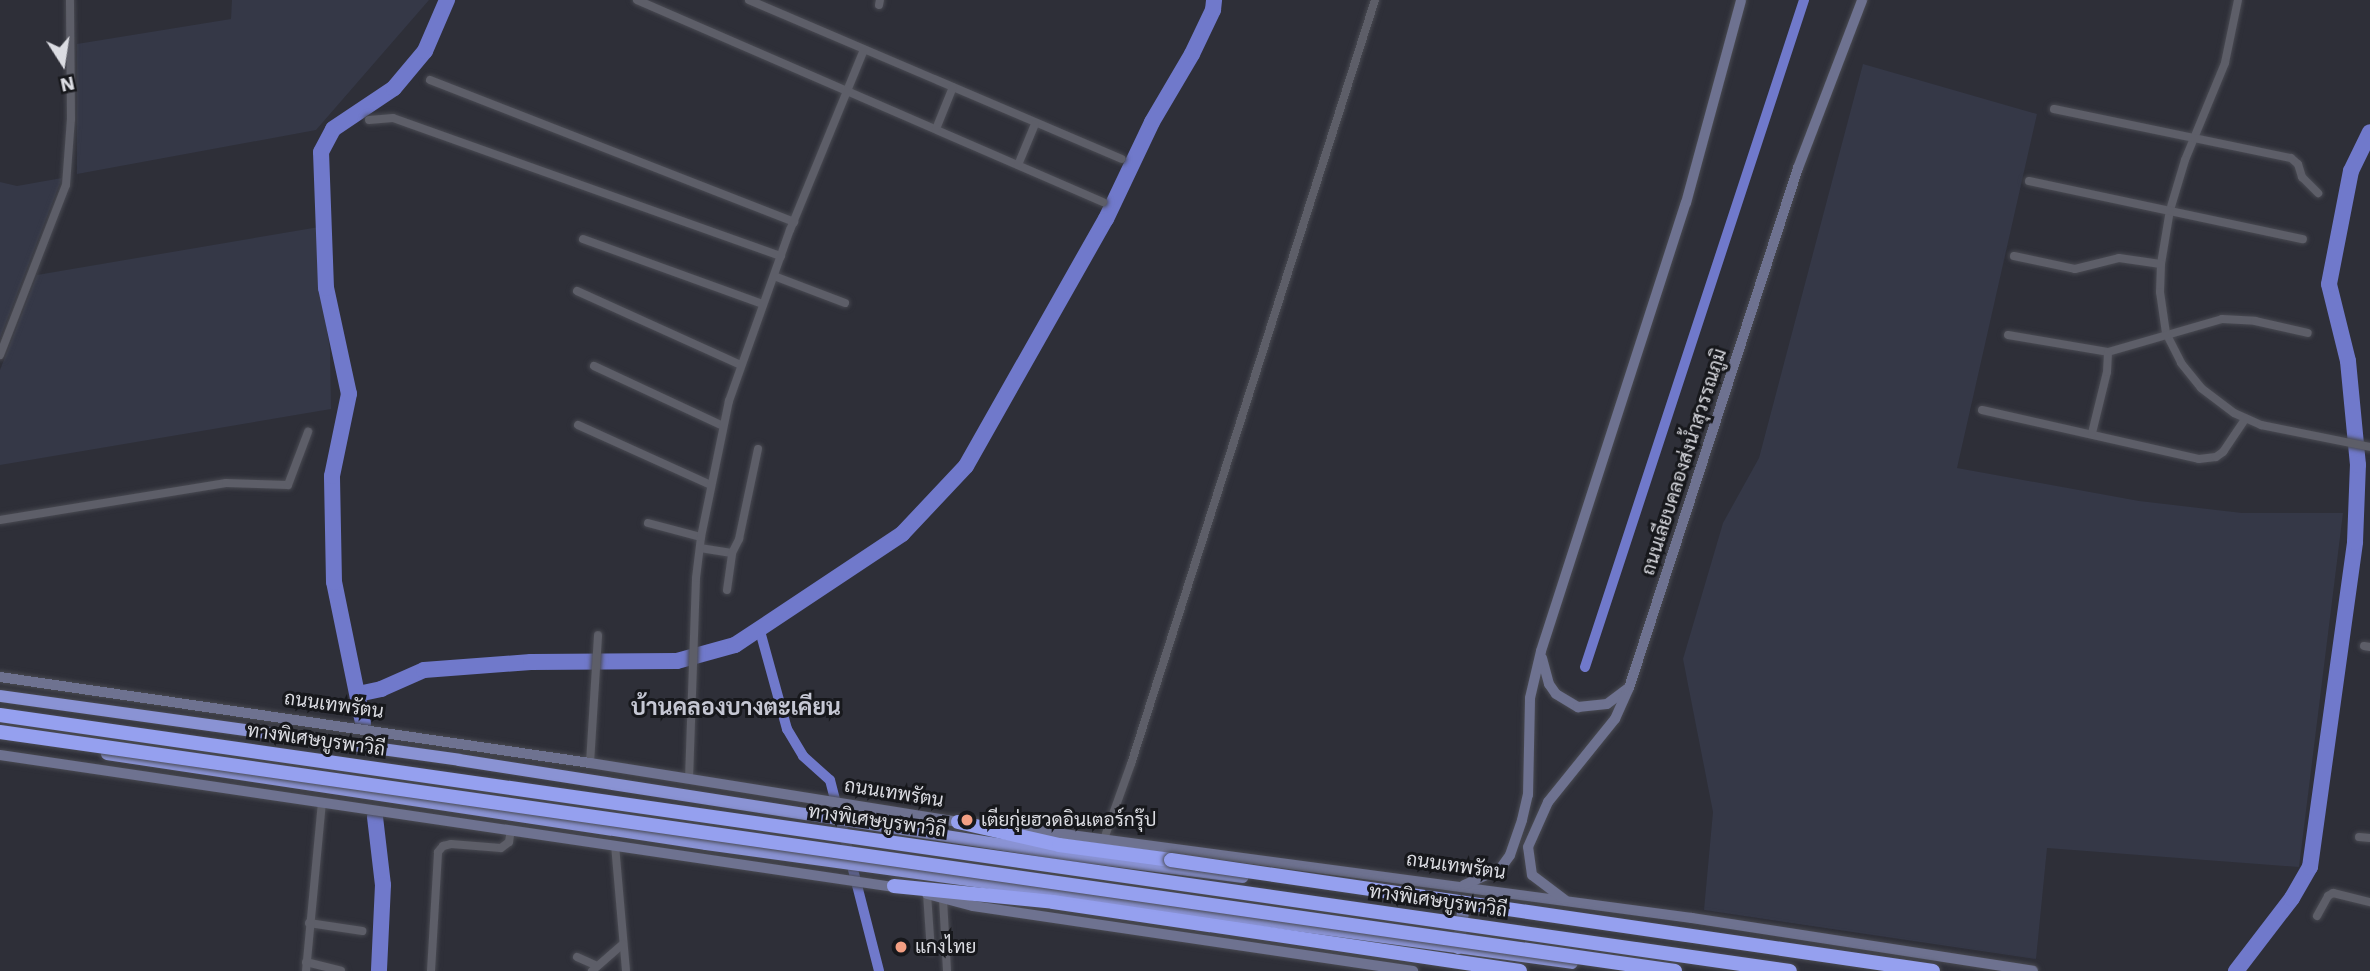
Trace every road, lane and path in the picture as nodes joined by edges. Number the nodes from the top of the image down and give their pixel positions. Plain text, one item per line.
1 (70, 0) edge
2 (637, 0) edge
3 (749, 0) edge
4 (1375, 0) edge
5 (1741, 0) edge
6 (1861, 0) edge
7 (2238, 0) edge
8 (864, 50) junction
9 (430, 80) dead end
10 (953, 87) junction
11 (849, 91) junction
12 (2054, 109) dead end
13 (369, 120) dead end
14 (1035, 124) junction
15 (936, 129) junction
16 (2194, 138) junction
17 (1122, 159) dead end
18 (1018, 165) junction
19 (2029, 181) dead end
20 (2318, 193) dead end
21 (1103, 202) dead end
22 (2170, 210) junction
23 (794, 222) junction
24 (583, 239) dead end
25 (2302, 239) dead end
26 (781, 256) junction
27 (2014, 256) dead end
28 (2161, 264) junction
29 (774, 276) junction
30 (578, 290) dead end
31 (845, 303) dead end
32 (763, 304) junction
33 (2308, 332) dead end
34 (2166, 333) junction
35 (2008, 335) dead end
36 (2108, 352) junction
37 (0, 355) edge
38 (741, 365) junction
39 (594, 366) dead end
40 (1982, 410) dead end
41 (2245, 419) junction
42 (578, 425) dead end
43 (723, 426) junction
44 (308, 432) dead end
45 (2092, 433) junction
46 (2370, 446) edge
47 (758, 449) dead end
48 (711, 485) junction
49 (0, 520) edge
50 (648, 523) dead end
51 (701, 537) junction
52 (700, 548) junction
53 (732, 553) junction
54 (727, 590) dead end
55 (598, 635) dead end
56 (1541, 651) junction
57 (0, 677) edge
58 (1629, 688) junction
59 (0, 696) edge
60 (0, 715) edge
61 (0, 732) edge
62 (0, 738) edge
63 (0, 755) edge
64 (590, 762) junction
65 (689, 779) junction
66 (322, 802) junction
67 (958, 822) junction
68 (511, 830) junction
69 (2359, 837) dead end
70 (2370, 838) edge
71 (1104, 839) junction
72 (615, 845) junction
73 (894, 886) junction
74 (1462, 886) junction
75 (927, 894) junction
76 (943, 899) junction
77 (1567, 902) junction
78 (2370, 902) edge
79 (1464, 905) junction
80 (2318, 916) dead end
81 (309, 923) junction
82 (362, 931) dead end
83 (623, 944) junction
84 (1458, 948) junction
85 (931, 951) dead end
86 (577, 957) dead end
87 (306, 966) edge
88 (594, 969) edge
89 (341, 971) edge
90 (431, 971) edge
91 (626, 971) edge
92 (947, 971) edge
93 (1413, 971) edge
94 (1520, 971) edge
95 (1628, 971) edge
96 (1675, 971) edge
97 (1790, 971) edge
98 (1912, 971) edge
99 (1933, 971) edge
100 (2033, 971) edge

1 - 37 street
2 - 11 street
3 - 8 street
4 - 71 street
5 - 56 main road
6 - 58 main road, ถนนเลียบคลองส่งน้ำสุวรรณภูมิ
7 - 16 street
8 - 10 street
8 - 11 street
9 - 23 street
10 - 14 street
10 - 15 street
11 - 15 street
11 - 23 street
12 - 16 street
13 - 26 street
14 - 17 street
14 - 18 street
15 - 18 street
16 - 20 street
16 - 22 street
18 - 21 street
19 - 22 street
22 - 25 street
22 - 28 street
23 - 26 street
24 - 32 street
26 - 29 street
27 - 28 street
28 - 34 street
29 - 31 street
29 - 32 street
30 - 38 street
32 - 38 street
33 - 34 street
34 - 36 street
34 - 41 street
35 - 36 street
36 - 45 street
38 - 43 street
39 - 43 street
40 - 45 street
41 - 45 street
41 - 46 street
42 - 48 street
43 - 48 street
44 - 49 street
47 - 53 street
48 - 51 street
50 - 51 street
51 - 52 street
52 - 53 street
52 - 65 street
53 - 54 street
55 - 64 street
56 - 58 main road
56 - 74 main road
57 - 64 main road, ถนนเทพรัตน
58 - 77 main road, ถนนเลียบคลองส่งน้ำสุวรรณภูมิ
59 - 79 highway, ถนนเทพรัตน
60 - 97 highway, ทางพิเศษบูรพาวิถี, bridge
61 - 96 highway, ทางพิเศษบูรพาวิถี, bridge
62 - 84 highway
63 - 66 main road
64 - 65 main road, ถนนเทพรัตน
65 - 67 main road, ถนนเทพรัตน
66 - 68 main road
66 - 81 street
67 - 71 main road, ถนนเทพรัตน
67 - 99 highway, bridge
68 - 72 main road
68 - 90 street
69 - 70 street
71 - 74 main road, ถนนเทพรัตน
72 - 73 main road
72 - 83 street
73 - 75 main road
73 - 94 highway
74 - 77 main road, ถนนเทพรัตน
75 - 76 main road
75 - 85 street
76 - 92 street
76 - 93 main road
77 - 100 main road, ถนนเทพรัตน
78 - 80 street
79 - 84 highway
79 - 98 highway, ถนนเทพรัตน
81 - 82 street
81 - 87 street
83 - 88 street
83 - 91 street
84 - 95 highway
86 - 88 street
87 - 89 street

